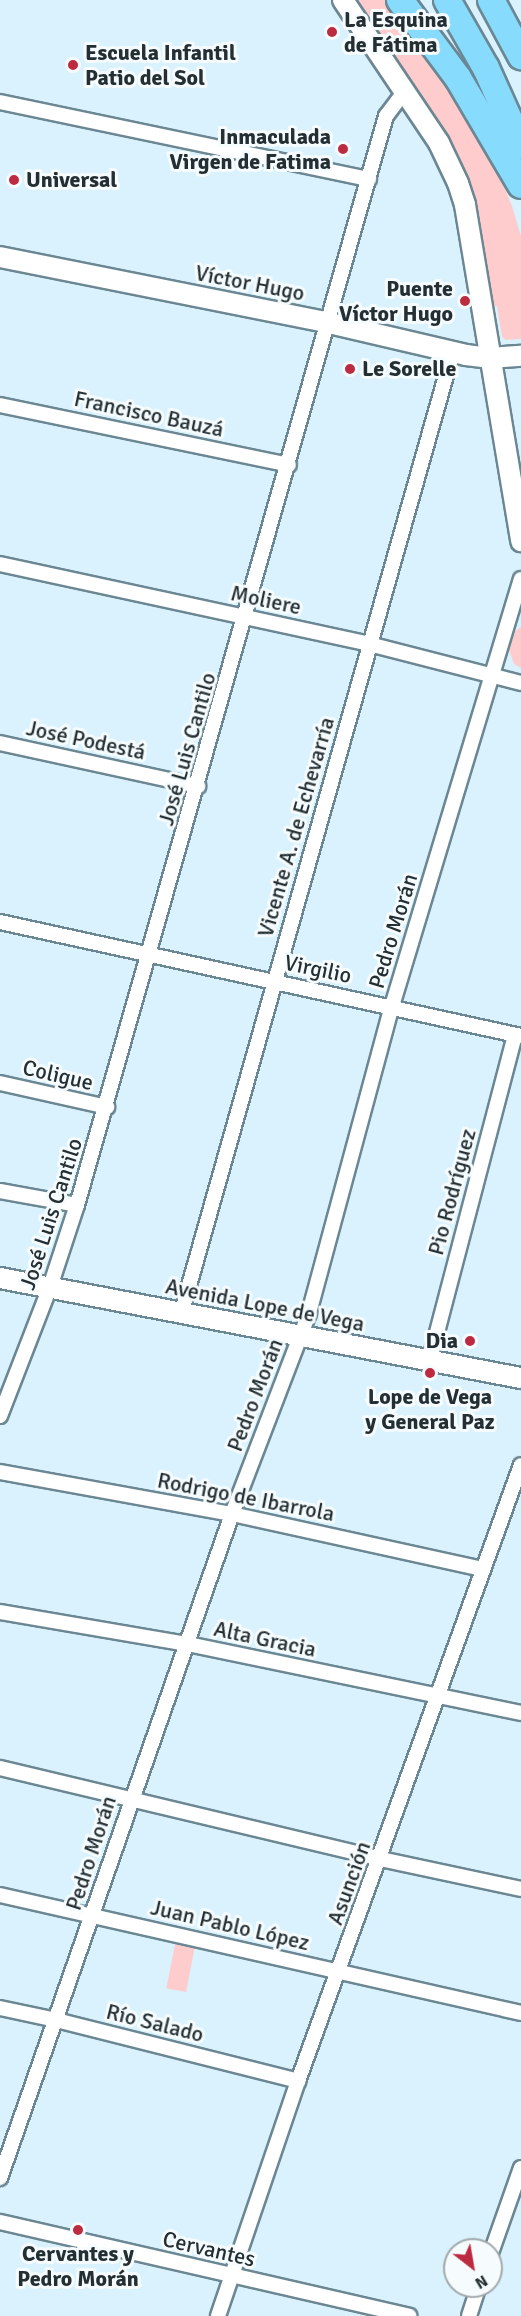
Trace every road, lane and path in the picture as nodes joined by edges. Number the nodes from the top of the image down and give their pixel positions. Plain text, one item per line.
1 (343, 0) edge
2 (400, 0) edge
3 (447, 0) edge
4 (491, 0) edge
5 (521, 56) edge
6 (405, 91) junction
7 (0, 102) edge
8 (521, 146) edge
9 (369, 179) junction
10 (521, 185) edge
11 (0, 257) edge
12 (329, 323) junction
13 (453, 351) junction
14 (521, 356) edge
15 (489, 358) junction
16 (0, 405) edge
17 (289, 465) junction
18 (521, 542) edge
19 (0, 564) edge
20 (521, 579) edge
21 (246, 618) junction
22 (369, 645) junction
23 (494, 675) junction
24 (521, 683) edge
25 (0, 743) edge
26 (198, 786) junction
27 (0, 922) edge
28 (150, 954) junction
29 (273, 981) junction
30 (392, 1006) junction
31 (518, 1036) edge
32 (0, 1083) edge
33 (107, 1107) junction
34 (0, 1191) edge
35 (77, 1206) junction
36 (0, 1278) edge
37 (50, 1287) junction
38 (181, 1314) junction
39 (300, 1337) junction
40 (430, 1359) junction
41 (521, 1378) edge
42 (0, 1416) edge
43 (521, 1465) edge
44 (0, 1472) edge
45 (232, 1514) junction
46 (483, 1569) junction
47 (0, 1612) edge
48 (188, 1644) junction
49 (436, 1696) junction
50 (521, 1713) edge
51 (0, 1768) edge
52 (131, 1797) junction
53 (381, 1859) junction
54 (521, 1889) edge
55 (0, 1895) edge
56 (93, 1914) junction
57 (339, 1972) junction
58 (0, 2008) edge
59 (521, 2013) edge
60 (56, 2020) junction
61 (298, 2081) junction
62 (521, 2168) edge
63 (0, 2178) edge
64 (0, 2222) edge
65 (496, 2238) edge
66 (232, 2276) junction
67 (475, 2298) edge
68 (218, 2316) edge
69 (409, 2316) edge
70 (469, 2316) edge

1 - 6 street
2 - 10 highway
3 - 8 highway
4 - 5 highway
6 - 9 street, José Luis Cantilo
6 - 15 street
7 - 9 street
9 - 12 street, José Luis Cantilo
11 - 12 street, Víctor Hugo
12 - 13 street, Víctor Hugo
12 - 17 street, José Luis Cantilo
13 - 15 street, Víctor Hugo
13 - 22 street, Vicente A. de Echevarría
14 - 15 street
15 - 18 street
16 - 17 street, Francisco Bauzá
17 - 21 street, José Luis Cantilo
19 - 21 street, Moliere
20 - 23 street, Pedro Morán
21 - 22 street, Moliere
21 - 26 street, José Luis Cantilo
22 - 23 street, Moliere
22 - 29 street, Vicente A. de Echevarría
23 - 24 street, Moliere
23 - 30 street, Pedro Morán
25 - 26 street, José Podestá
26 - 28 street, José Luis Cantilo
27 - 28 street, Virgilio
28 - 29 street, Virgilio
28 - 33 street, José Luis Cantilo
29 - 30 street, Virgilio
29 - 38 street, Vicente A. de Echevarría
30 - 31 street, Virgilio
30 - 39 street, Pedro Morán
31 - 40 street, Pio Rodríguez
32 - 33 street, Coligue
33 - 35 street, José Luis Cantilo
34 - 35 street
35 - 37 street, José Luis Cantilo
36 - 37 street, Avenida Lope de Vega
37 - 38 street, Avenida Lope de Vega
37 - 42 street, José Luis Cantilo
38 - 39 street, Avenida Lope de Vega
39 - 40 street, Avenida Lope de Vega
39 - 45 street, Pedro Morán
40 - 41 street, Avenida Lope de Vega
43 - 46 street, Asunción
44 - 45 street, Rodrigo de Ibarrola
45 - 46 street, Rodrigo de Ibarrola
45 - 48 street, Pedro Morán
46 - 49 street, Asunción
47 - 48 street, Alta Gracia
48 - 49 street, Alta Gracia
48 - 52 street, Pedro Morán
49 - 50 street, Alta Gracia
49 - 53 street, Asunción
51 - 52 street
52 - 53 street
52 - 56 street, Pedro Morán
53 - 54 street
53 - 57 street, Asunción
55 - 56 street, Juan Pablo López
56 - 57 street, Juan Pablo López
56 - 60 street, Pedro Morán
57 - 59 street, Juan Pablo López
57 - 61 street, Asunción
58 - 60 street, Río Salado
60 - 61 street, Río Salado
60 - 63 street, Pedro Morán
61 - 66 street, Asunción
62 - 65 street
64 - 66 street, Cervantes
66 - 68 street, Asunción
66 - 69 street, Cervantes
67 - 70 street

